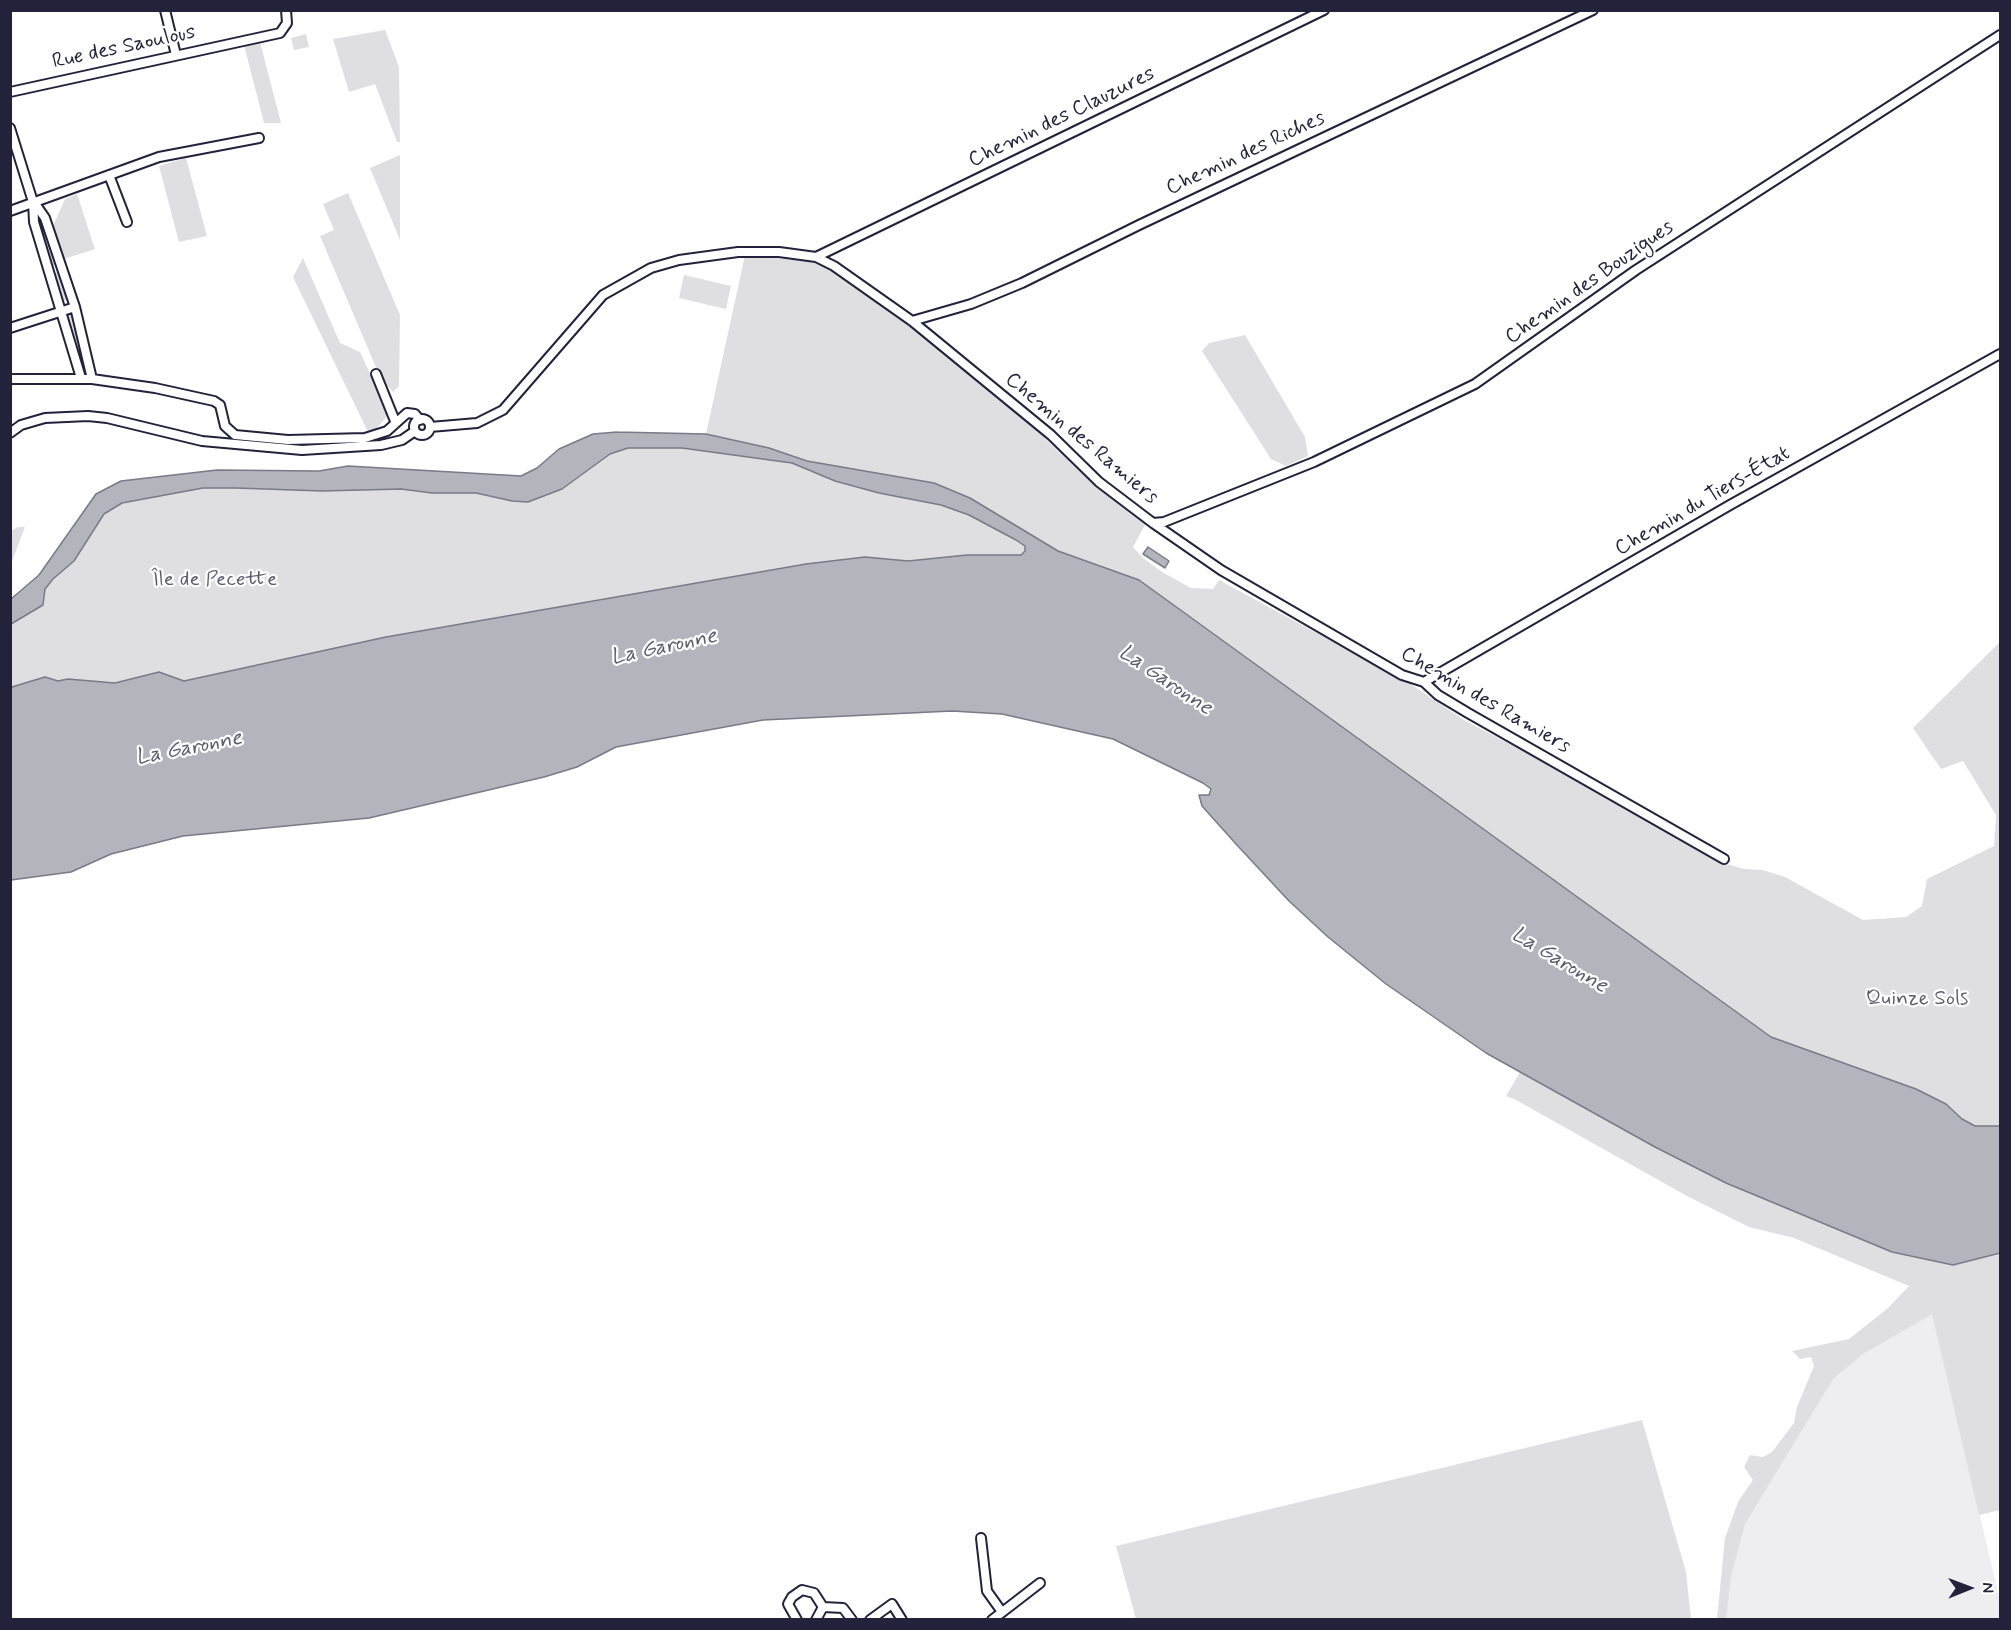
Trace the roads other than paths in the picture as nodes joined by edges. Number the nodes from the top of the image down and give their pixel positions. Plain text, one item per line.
1 (165, 10) edge
2 (286, 10) edge
3 (1324, 10) edge
4 (1593, 10) edge
5 (2001, 35) edge
6 (176, 55) junction
7 (10, 92) edge
8 (10, 128) edge
9 (259, 138) dead end
10 (109, 175) junction
11 (33, 202) junction
12 (10, 211) edge
13 (127, 222) dead end
14 (816, 257) junction
15 (62, 267) junction
16 (49, 272) junction
17 (75, 307) junction
18 (62, 311) junction
19 (912, 321) junction
20 (10, 328) edge
21 (2001, 354) edge
22 (376, 374) dead end
23 (81, 378) junction
24 (10, 379) edge
25 (92, 379) junction
26 (420, 420) junction
27 (395, 421) junction
28 (430, 427) junction
29 (416, 431) junction
30 (10, 433) edge
31 (1178, 517) junction
32 (1153, 523) junction
33 (1173, 537) junction
34 (1424, 682) junction
35 (1724, 859) dead end
36 (981, 1538) dead end
37 (1040, 1583) dead end
38 (823, 1607) junction
39 (1002, 1612) junction
40 (797, 1620) edge
41 (816, 1620) edge
42 (852, 1620) edge
43 (870, 1620) edge
44 (902, 1620) edge
45 (992, 1620) edge

1 - 6 street
2 - 6 street, Rue des Saoulous
3 - 14 street, Chemin des Clauzures
4 - 19 street, Chemin des Riches
5 - 31 street, Chemin des Bouzigues
6 - 7 street, Rue des Saoulous
8 - 11 street
9 - 10 street
10 - 11 street
10 - 13 street
11 - 12 street
11 - 15 street
11 - 16 street
14 - 19 street, Chemin des Ramiers
14 - 28 street, Chemin des Ramiers
15 - 16 street
15 - 17 street
16 - 18 street
17 - 18 street
17 - 25 street
18 - 20 street
18 - 23 street
19 - 32 street, Chemin des Ramiers
21 - 34 street, Chemin du Tiers-État
22 - 27 street
23 - 24 street
23 - 25 street
25 - 27 street
26 - 27 street
26 - 28 street
26 - 29 street
28 - 29 street
29 - 30 street
31 - 32 street, Chemin des Bouzigues
31 - 33 street
32 - 33 street, Chemin des Ramiers
33 - 34 street, Chemin des Ramiers
34 - 35 street, Chemin des Ramiers
36 - 39 street
37 - 39 street
38 - 40 street
38 - 41 street
38 - 42 street
39 - 45 street
43 - 44 street

